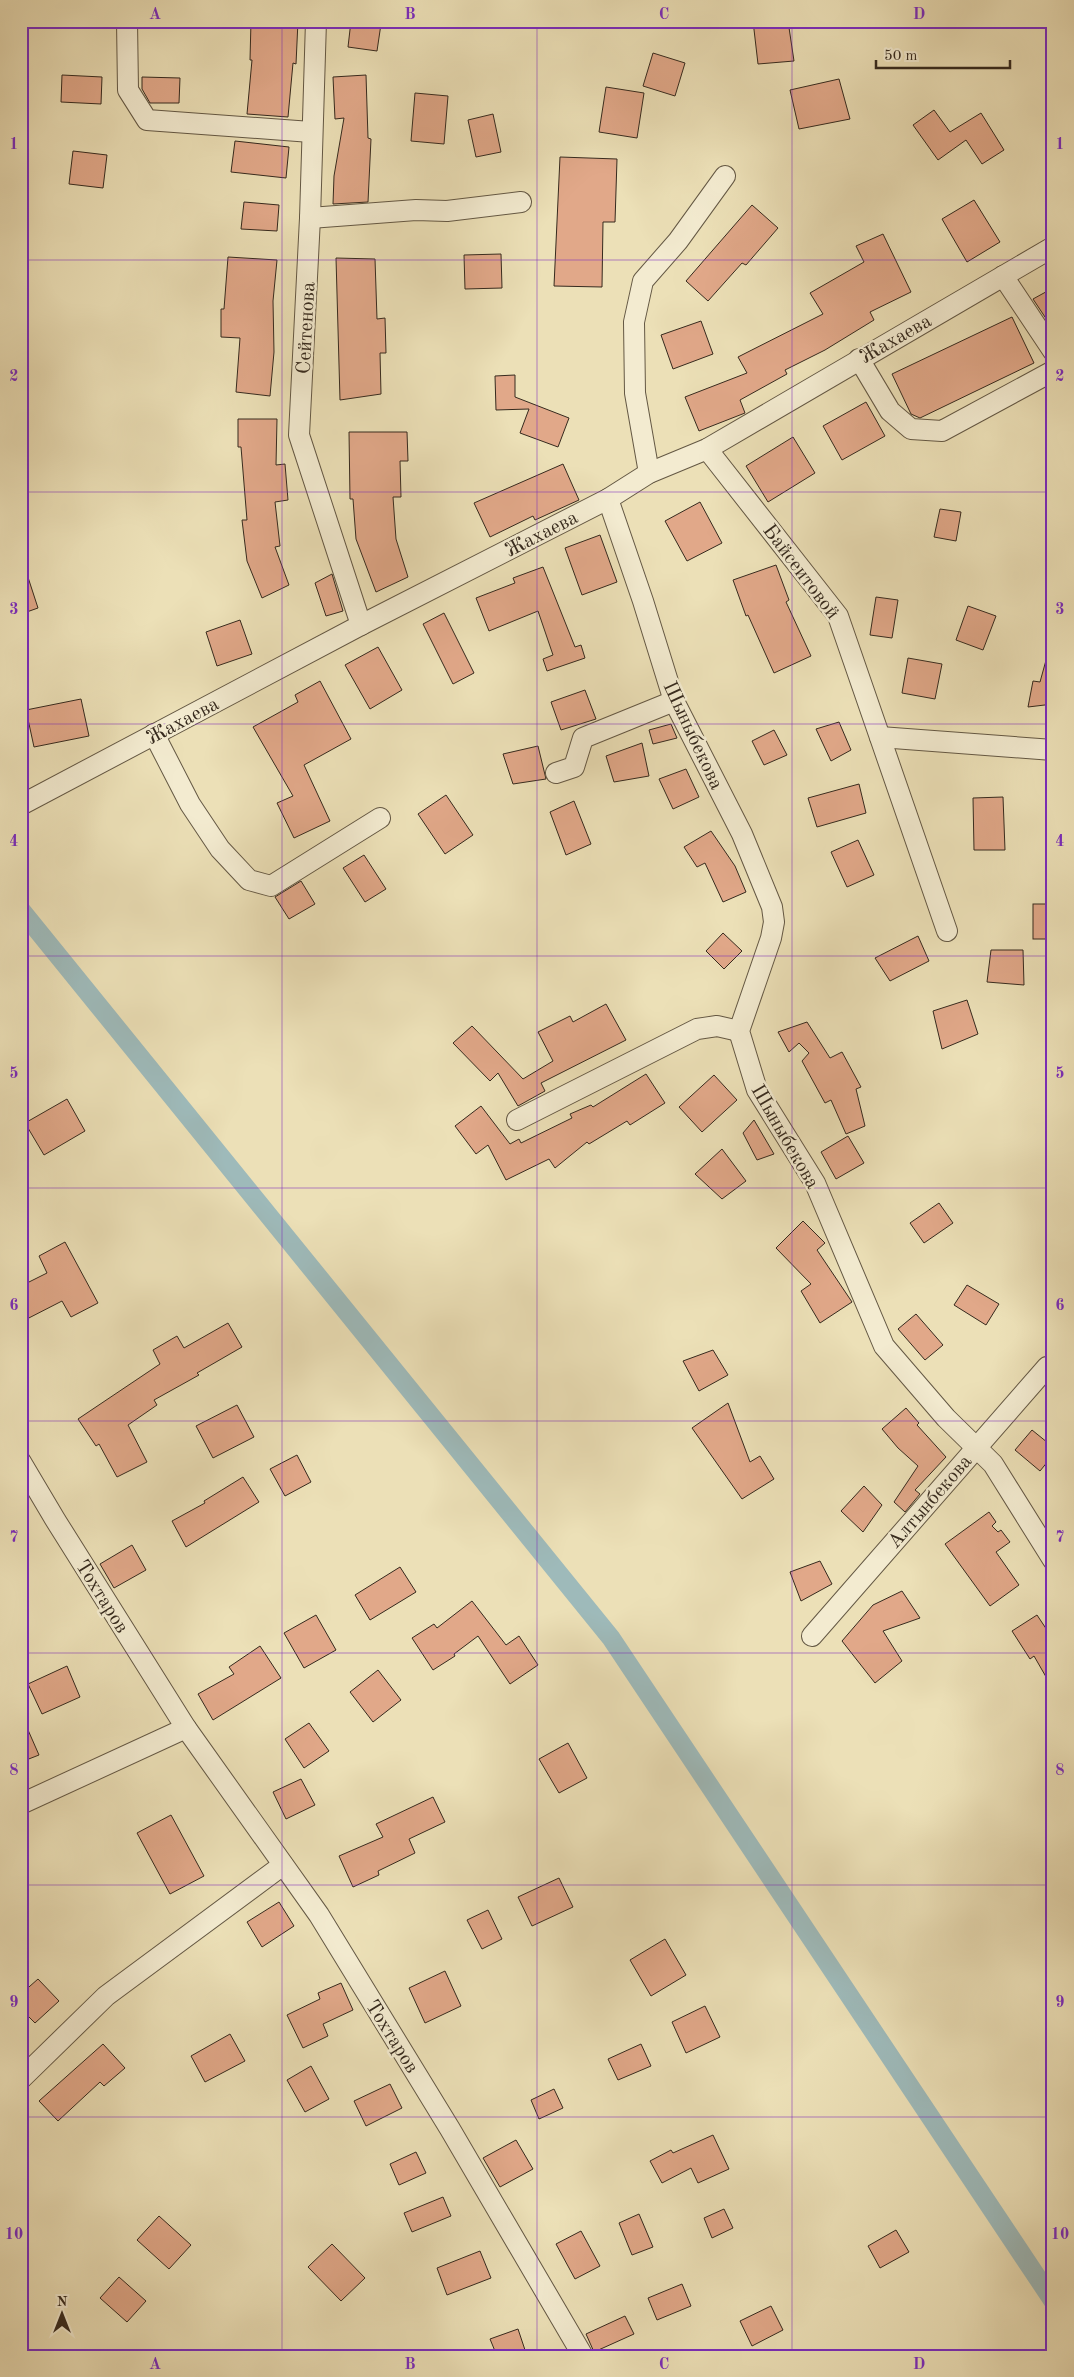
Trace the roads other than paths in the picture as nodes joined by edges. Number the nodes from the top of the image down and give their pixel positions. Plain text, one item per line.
1 (127, 21) edge
2 (316, 21) edge
3 (311, 132) junction
4 (725, 176) dead end
5 (521, 202) dead end
6 (310, 218) junction
7 (1053, 247) edge
8 (1003, 276) junction
9 (1053, 351) edge
10 (860, 359) junction
11 (1053, 370) edge
12 (707, 448) junction
13 (649, 473) junction
14 (608, 499) junction
15 (361, 625) junction
16 (674, 700) junction
17 (154, 734) junction
18 (880, 737) junction
19 (1053, 750) edge
20 (556, 773) dead end
21 (21, 805) edge
22 (380, 818) dead end
23 (947, 931) dead end
24 (739, 1031) junction
25 (517, 1120) dead end
26 (1047, 1367) dead end
27 (976, 1447) junction
28 (21, 1462) edge
29 (1053, 1560) edge
30 (812, 1636) dead end
31 (186, 1728) junction
32 (21, 1804) edge
33 (283, 1865) junction
34 (21, 2079) edge
35 (583, 2356) edge

1 - 3 street
2 - 3 street, Сейтенова
3 - 6 street, Сейтенова
4 - 13 street
5 - 6 street
6 - 15 street, Сейтенова
7 - 8 street, Жахаева
8 - 9 street
8 - 10 street, Жахаева
10 - 11 street
10 - 12 street, Жахаева
12 - 13 street, Жахаева
12 - 18 street, Байсеитовой
13 - 14 street, Жахаева
14 - 15 street, Жахаева
14 - 16 street, Шыныбекова
15 - 17 street, Жахаева
16 - 20 street
16 - 24 street, Шыныбекова
17 - 21 street, Жахаева
17 - 22 street
18 - 19 street
18 - 23 street, Байсеитовой
24 - 25 street
24 - 27 street, Шыныбекова
26 - 27 street, Алтынбекова
27 - 29 street, Шыныбекова
27 - 30 street, Алтынбекова
28 - 31 street, Тохтаров
31 - 32 street
31 - 33 street, Тохтаров
33 - 34 street
33 - 35 street, Тохтаров

